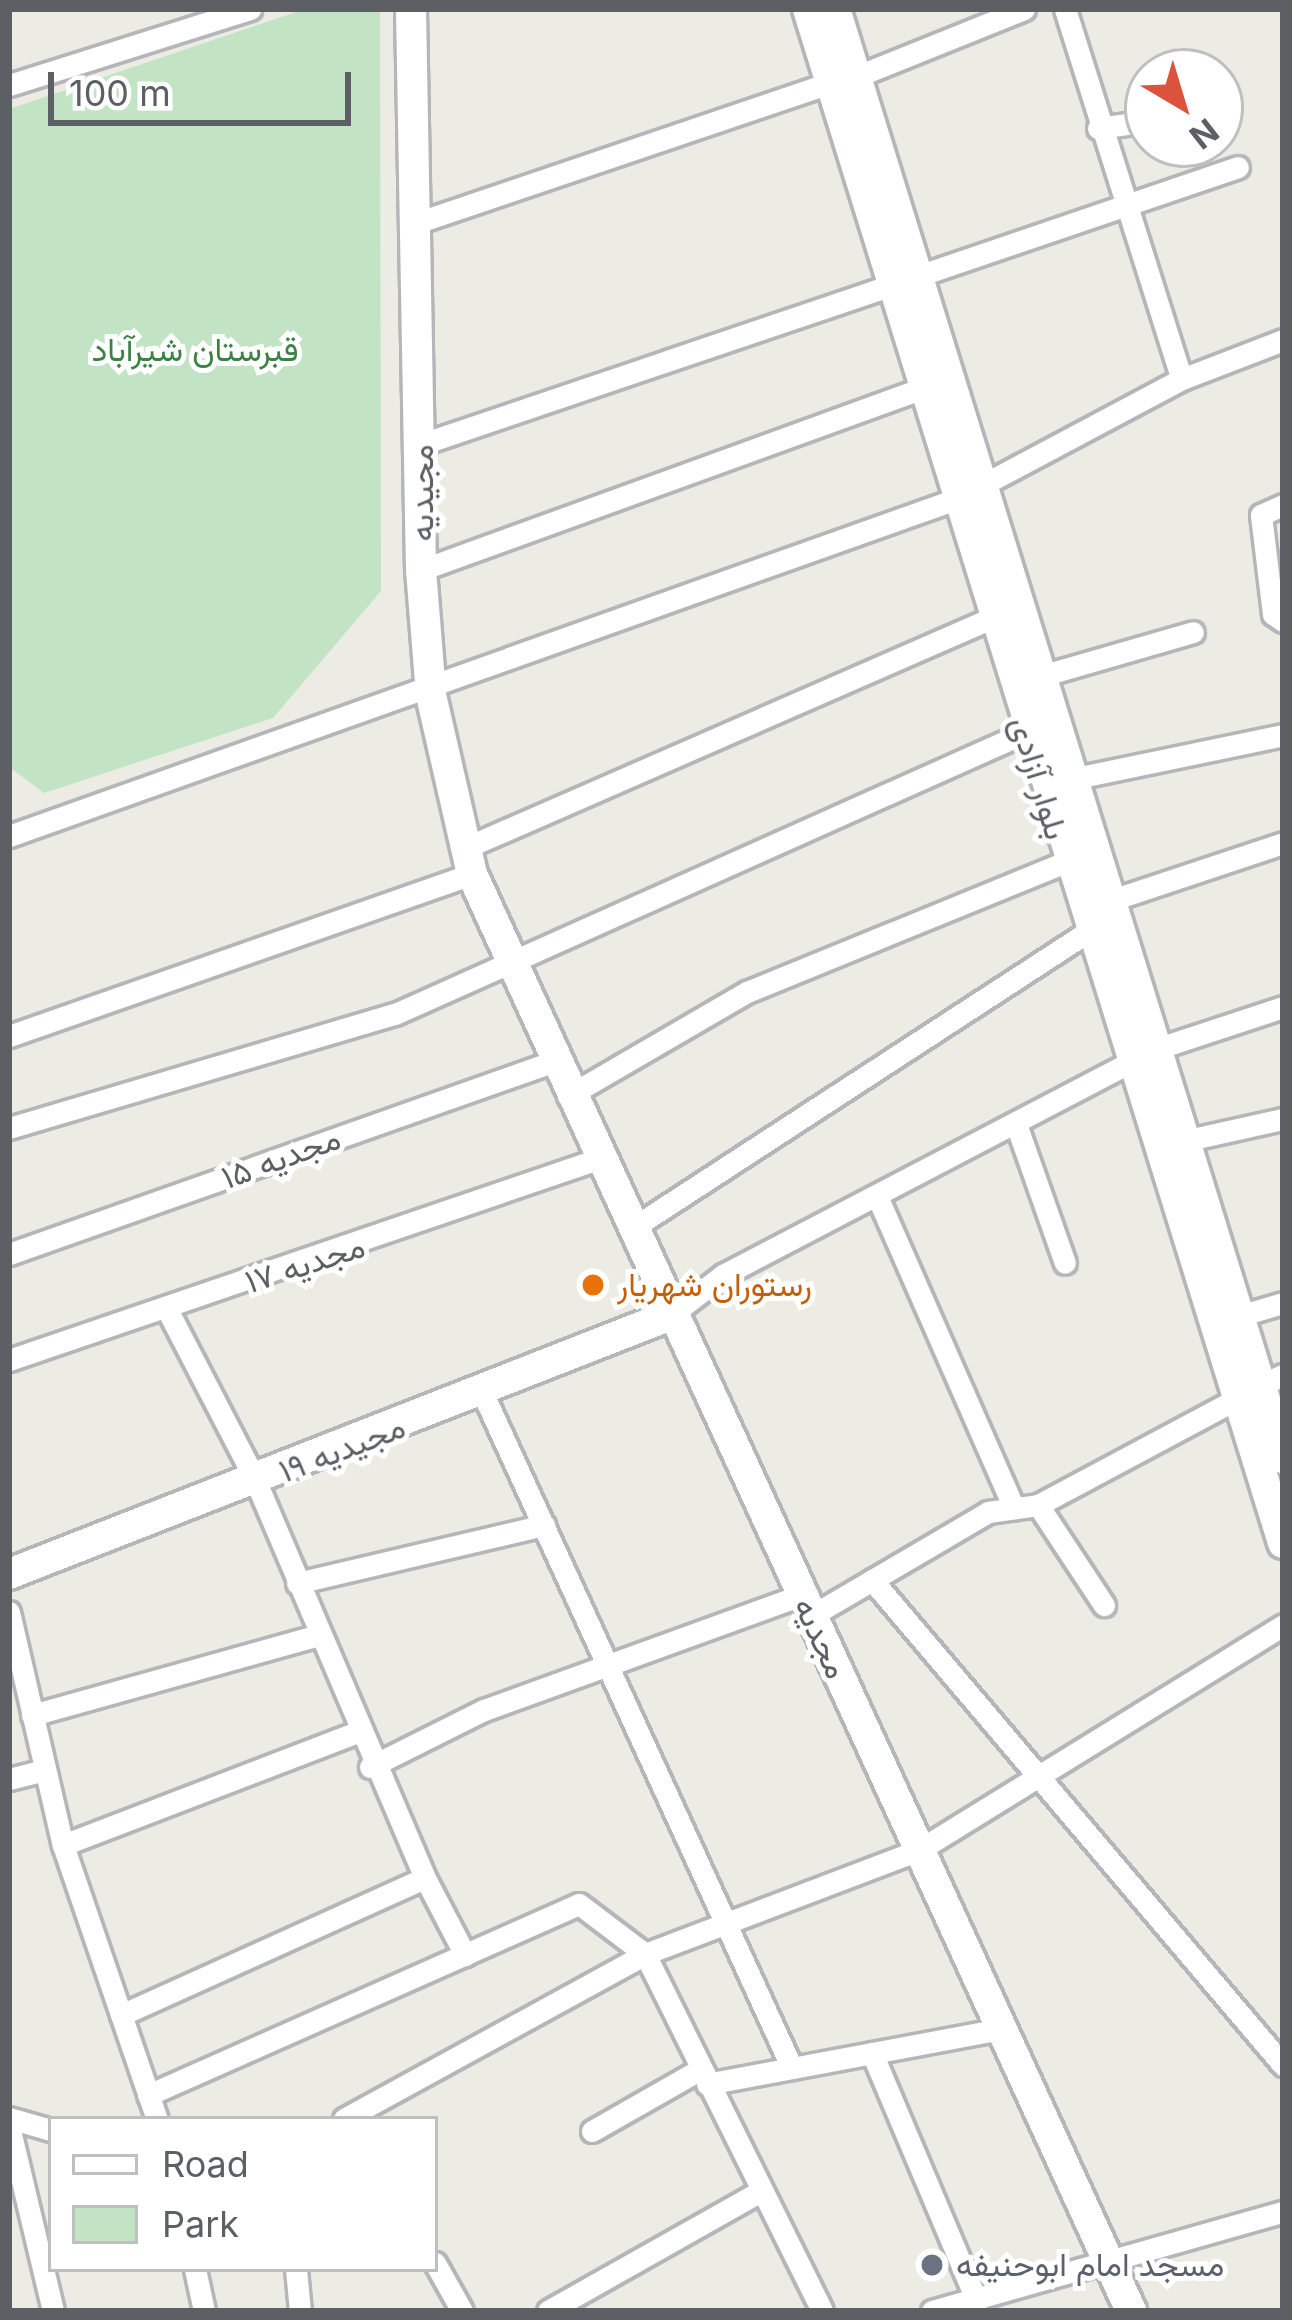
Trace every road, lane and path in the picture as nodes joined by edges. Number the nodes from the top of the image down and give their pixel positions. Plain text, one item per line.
1 (411, 9) edge
2 (808, 9) edge
3 (835, 9) edge
4 (1024, 9) edge
5 (1065, 9) edge
6 (239, 11) edge
7 (843, 80) junction
8 (9, 85) edge
9 (1124, 124) edge
10 (1098, 128) junction
11 (1235, 168) edge
12 (1119, 202) junction
13 (422, 221) junction
14 (904, 281) junction
15 (1283, 340) edge
16 (1182, 379) junction
17 (923, 388) junction
18 (422, 444) junction
19 (968, 489) junction
20 (1283, 505) edge
21 (422, 570) junction
22 (1275, 578) edge
23 (992, 618) junction
24 (1283, 621) edge
25 (1193, 632) dead end
26 (1025, 660) junction
27 (430, 695) junction
28 (1026, 732) junction
29 (1283, 735) edge
30 (1071, 779) junction
31 (9, 836) edge
32 (1283, 843) edge
33 (468, 861) junction
34 (1065, 862) junction
35 (1106, 902) junction
36 (1086, 933) junction
37 (508, 966) junction
38 (1283, 1007) edge
39 (9, 1036) edge
40 (1140, 1057) junction
41 (552, 1062) junction
42 (568, 1096) junction
43 (1283, 1119) edge
44 (1016, 1124) junction
45 (9, 1128) edge
46 (1167, 1146) junction
47 (598, 1159) junction
48 (877, 1196) junction
49 (631, 1229) junction
50 (9, 1254) edge
51 (1065, 1263) dead end
52 (1283, 1303) edge
53 (167, 1309) junction
54 (670, 1315) junction
55 (1232, 1318) junction
56 (9, 1360) edge
57 (1259, 1387) edge
58 (484, 1396) junction
59 (1283, 1458) edge
60 (256, 1481) junction
61 (1038, 1504) junction
62 (1014, 1508) junction
63 (544, 1526) junction
64 (1283, 1543) edge
65 (9, 1574) edge
66 (872, 1580) junction
67 (297, 1583) junction
68 (1105, 1604) dead end
69 (806, 1606) junction
70 (9, 1612) edge
71 (1283, 1625) edge
72 (318, 1635) junction
73 (608, 1665) junction
74 (23, 1705) edge
75 (357, 1732) junction
76 (370, 1767) junction
77 (45, 1770) junction
78 (1034, 1778) junction
79 (9, 1779) edge
80 (63, 1845) junction
81 (920, 1850) junction
82 (424, 1878) junction
83 (724, 1927) junction
84 (645, 1954) junction
85 (465, 1955) junction
86 (121, 2015) junction
87 (1002, 2029) junction
88 (872, 2053) junction
89 (1283, 2066) edge
90 (792, 2068) junction
91 (703, 2077) junction
92 (148, 2096) junction
93 (156, 2116) edge
94 (349, 2116) edge
95 (9, 2122) edge
96 (48, 2129) edge
97 (592, 2132) dead end
98 (760, 2191) junction
99 (1283, 2212) edge
100 (1108, 2259) junction
101 (438, 2268) edge
102 (196, 2272) edge
103 (296, 2272) edge
104 (977, 2302) junction
105 (53, 2311) edge
106 (204, 2311) edge
107 (301, 2311) edge
108 (462, 2311) edge
109 (548, 2311) edge
110 (822, 2311) edge
111 (932, 2311) edge
112 (1131, 2311) edge

1 - 13 street, مجیدیه
2 - 7 street, بلوار آزادی
3 - 7 street
4 - 7 street
5 - 10 street
6 - 8 street
7 - 13 street
7 - 14 street, بلوار آزادی
9 - 10 street
10 - 12 street
11 - 12 street
12 - 14 street
12 - 16 street
13 - 18 street, مجیدیه
14 - 17 street, بلوار آزادی
14 - 18 street
14 - 19 street, بلوار آزادی
15 - 16 street
16 - 19 street
17 - 19 street, بلوار آزادی
17 - 21 street
18 - 21 street, مجیدیه
19 - 23 street, بلوار آزادی
19 - 26 street, بلوار آزادی
19 - 27 street
20 - 22 street
21 - 27 street, مجیدیه
22 - 24 street
23 - 26 street, بلوار آزادی
23 - 33 street
25 - 26 street
26 - 28 street, بلوار آزادی
26 - 30 street, بلوار آزادی
27 - 31 street
27 - 33 street, مجیدیه
28 - 34 street, بلوار آزادی
28 - 37 street
29 - 30 street
30 - 35 street, بلوار آزادی
32 - 35 street
33 - 37 street, مجیدیه
33 - 39 street
34 - 36 street, بلوار آزادی
34 - 42 street
35 - 40 street, بلوار آزادی
36 - 40 street, بلوار آزادی
36 - 49 street
37 - 41 street, مجدیه
37 - 45 street
38 - 40 street
40 - 44 street
40 - 46 street, بلوار آزادی
41 - 42 street, مجدیه
41 - 50 street, مجدیه ۱۵
42 - 47 street, مجدیه
43 - 46 street
44 - 48 street
44 - 51 street
46 - 55 street, بلوار آزادی
46 - 57 street, بلوار آزادی
47 - 49 street, مجدیه
47 - 53 street, مجدیه ۱۷
48 - 54 street
48 - 62 street
49 - 54 street, مجدیه
52 - 55 street
53 - 56 street, مجدیه ۱۷
53 - 60 street
54 - 58 street, مجیدیه ۱۹
54 - 69 street, مجدیه
55 - 57 street, بلوار آزادی
57 - 59 street, بلوار آزادی
57 - 61 street
57 - 64 street, بلوار آزادی
58 - 60 street, مجیدیه ۱۹
58 - 63 street
60 - 65 street, مجیدیه ۱۹
60 - 67 street
61 - 62 street
61 - 68 street
62 - 66 street
63 - 67 street
63 - 73 street
66 - 69 street
66 - 78 street
67 - 72 street
69 - 73 street
69 - 81 street, مجدیه
70 - 74 street
71 - 78 street
72 - 74 street
72 - 75 street
73 - 76 street
73 - 83 street
74 - 77 street
75 - 76 street
75 - 80 street
76 - 82 street
77 - 79 street
77 - 80 street
78 - 81 street
78 - 89 street
80 - 86 street
81 - 83 street
81 - 87 street, مجدیه
82 - 85 street
82 - 86 street
83 - 84 street
83 - 90 street
84 - 85 street
84 - 91 street
84 - 94 street
85 - 92 street
86 - 92 street
87 - 88 street
87 - 100 street, مجدیه
88 - 90 street
88 - 104 street
90 - 91 street
91 - 97 street
91 - 98 street
92 - 93 street
95 - 96 street
95 - 105 street
98 - 109 street
98 - 110 street
99 - 100 street
100 - 104 street
100 - 112 street, مجدیه
101 - 108 street
102 - 106 street
103 - 107 street
104 - 111 street

